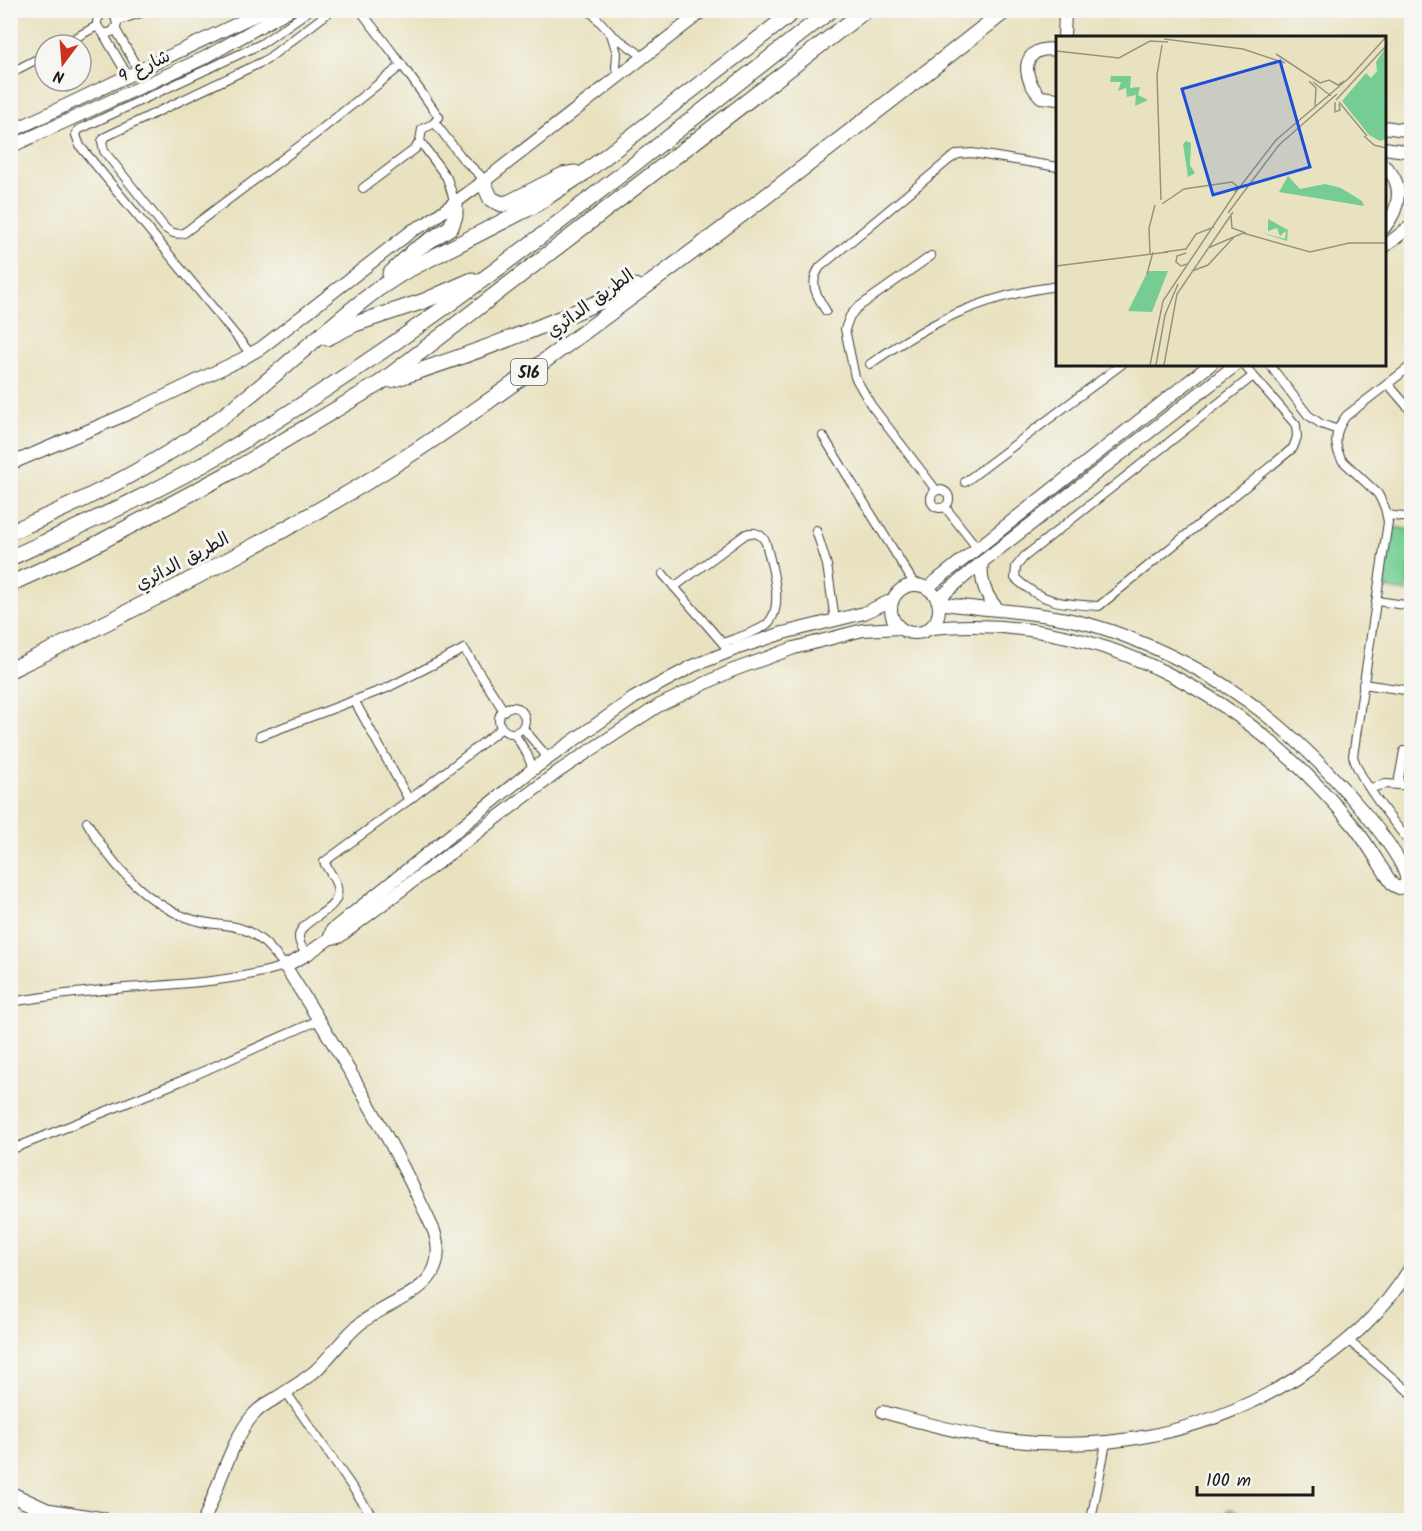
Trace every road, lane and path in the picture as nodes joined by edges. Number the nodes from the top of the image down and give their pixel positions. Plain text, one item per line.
1 (150, 10) edge
2 (289, 10) edge
3 (310, 10) edge
4 (332, 10) edge
5 (360, 10) edge
6 (588, 10) edge
7 (694, 10) edge
8 (704, 10) edge
9 (796, 10) edge
10 (831, 10) edge
11 (866, 10) edge
12 (1006, 10) edge
13 (1065, 10) edge
14 (261, 12) edge
15 (98, 13) edge
16 (115, 24) junction
17 (99, 28) junction
18 (88, 33) edge
19 (611, 34) junction
20 (1064, 36) edge
21 (196, 45) junction
22 (1056, 50) edge
23 (637, 52) junction
24 (204, 58) junction
25 (33, 61) edge
26 (402, 65) junction
27 (618, 71) junction
28 (10, 73) edge
29 (134, 73) junction
30 (1056, 99) edge
31 (53, 112) junction
32 (435, 123) junction
33 (59, 124) junction
34 (1386, 127) edge
35 (1412, 131) edge
36 (10, 132) edge
37 (420, 141) junction
38 (10, 147) edge
39 (1386, 148) edge
40 (1412, 152) edge
41 (1056, 167) edge
42 (1386, 168) edge
43 (584, 173) junction
44 (482, 178) junction
45 (363, 188) dead end
46 (454, 199) junction
47 (1386, 225) edge
48 (1412, 225) edge
49 (1386, 245) edge
50 (930, 256) dead end
51 (502, 266) junction
52 (664, 273) junction
53 (1056, 286) edge
54 (378, 289) junction
55 (826, 311) dead end
56 (302, 351) junction
57 (252, 354) junction
58 (870, 364) dead end
59 (1412, 365) edge
60 (1119, 366) edge
61 (1208, 366) edge
62 (1233, 366) edge
63 (1245, 366) edge
64 (1272, 366) edge
65 (1253, 376) junction
66 (380, 383) junction
67 (1388, 384) junction
68 (1412, 412) edge
69 (1338, 430) junction
70 (823, 436) dead end
71 (10, 464) edge
72 (965, 482) dead end
73 (1387, 515) junction
74 (1412, 518) edge
75 (816, 530) dead end
76 (10, 532) edge
77 (978, 549) junction
78 (10, 558) edge
79 (982, 562) junction
80 (663, 574) dead end
81 (10, 584) edge
82 (921, 586) junction
83 (674, 587) junction
84 (892, 600) junction
85 (938, 601) junction
86 (1377, 601) junction
87 (1412, 606) edge
88 (998, 609) junction
89 (835, 620) junction
90 (900, 628) junction
91 (931, 628) junction
92 (726, 647) junction
93 (10, 670) edge
94 (1364, 684) junction
95 (1412, 691) edge
96 (354, 700) junction
97 (504, 711) junction
98 (502, 728) junction
99 (523, 728) junction
100 (514, 733) junction
101 (260, 736) dead end
102 (1406, 751) dead end
103 (549, 759) junction
104 (533, 769) junction
105 (1404, 785) edge
106 (1370, 788) junction
107 (409, 800) junction
108 (87, 822) dead end
109 (1412, 845) edge
110 (330, 938) junction
111 (306, 955) junction
112 (285, 966) junction
113 (10, 1002) edge
114 (319, 1020) junction
115 (10, 1150) edge
116 (1412, 1265) edge
117 (1349, 1341) junction
118 (286, 1392) junction
119 (1412, 1394) edge
120 (883, 1412) dead end
121 (1106, 1443) junction
122 (10, 1494) edge
123 (103, 1521) edge
124 (204, 1521) edge
125 (375, 1521) edge
126 (1092, 1521) edge

1 - 16 street
2 - 24 street, شارع 9
3 - 57 street
4 - 26 street
5 - 26 street
6 - 19 street
7 - 23 street
8 - 27 street
9 - 43 highway
10 - 51 highway
11 - 66 highway, 516
12 - 52 highway, الطريق الدائري / 516
13 - 20 street
14 - 21 street, شارع 9
15 - 16 street
15 - 17 street
16 - 17 street
16 - 29 street
17 - 18 street
17 - 29 street
19 - 23 street
19 - 27 street
21 - 24 street
21 - 29 street, شارع 9
22 - 30 street
23 - 27 street
24 - 33 street, شارع 9
25 - 28 street
26 - 32 street
27 - 44 street
29 - 31 street, شارع 9
31 - 33 street
31 - 36 street, شارع 9
32 - 37 street
32 - 44 street
33 - 38 street, شارع 9
34 - 35 street
37 - 45 street
37 - 46 street
39 - 40 street
41 - 55 street
42 - 47 street
43 - 44 highway
43 - 54 highway
44 - 46 street
46 - 54 highway
46 - 57 street
48 - 49 street
50 - 77 street
51 - 56 highway
51 - 78 highway
52 - 66 highway, 516
52 - 93 highway, الطريق الدائري / 516
53 - 58 street
54 - 56 highway
56 - 76 highway
57 - 71 street
59 - 67 street
60 - 72 street
61 - 77 street
62 - 79 street
63 - 65 street
64 - 69 street
65 - 65 street
66 - 81 highway, 516
67 - 68 street
67 - 69 street
69 - 73 street
70 - 82 street
73 - 74 street
73 - 86 street
75 - 89 street
77 - 82 street
79 - 85 street
79 - 88 street
80 - 83 street
82 - 84 street
82 - 85 street
83 - 92 street
83 - 92 street
84 - 89 street
84 - 90 street
85 - 88 street
85 - 91 street
86 - 87 street
86 - 94 street
88 - 91 street
89 - 92 street
90 - 91 street
90 - 110 street
92 - 103 street
94 - 95 street
94 - 106 street
96 - 97 street
96 - 101 street
96 - 107 street
97 - 98 street
97 - 99 street
98 - 100 street
98 - 107 street
99 - 100 street
99 - 103 street
100 - 104 street
102 - 105 street
103 - 104 street
104 - 110 street
105 - 106 street
106 - 109 street
107 - 111 street
108 - 112 street
110 - 111 street
111 - 112 street
112 - 113 street
112 - 114 street
114 - 115 street
114 - 118 street
116 - 117 street
117 - 119 street
117 - 121 street
118 - 124 street
118 - 125 street
120 - 121 street
121 - 126 street
122 - 123 highway

